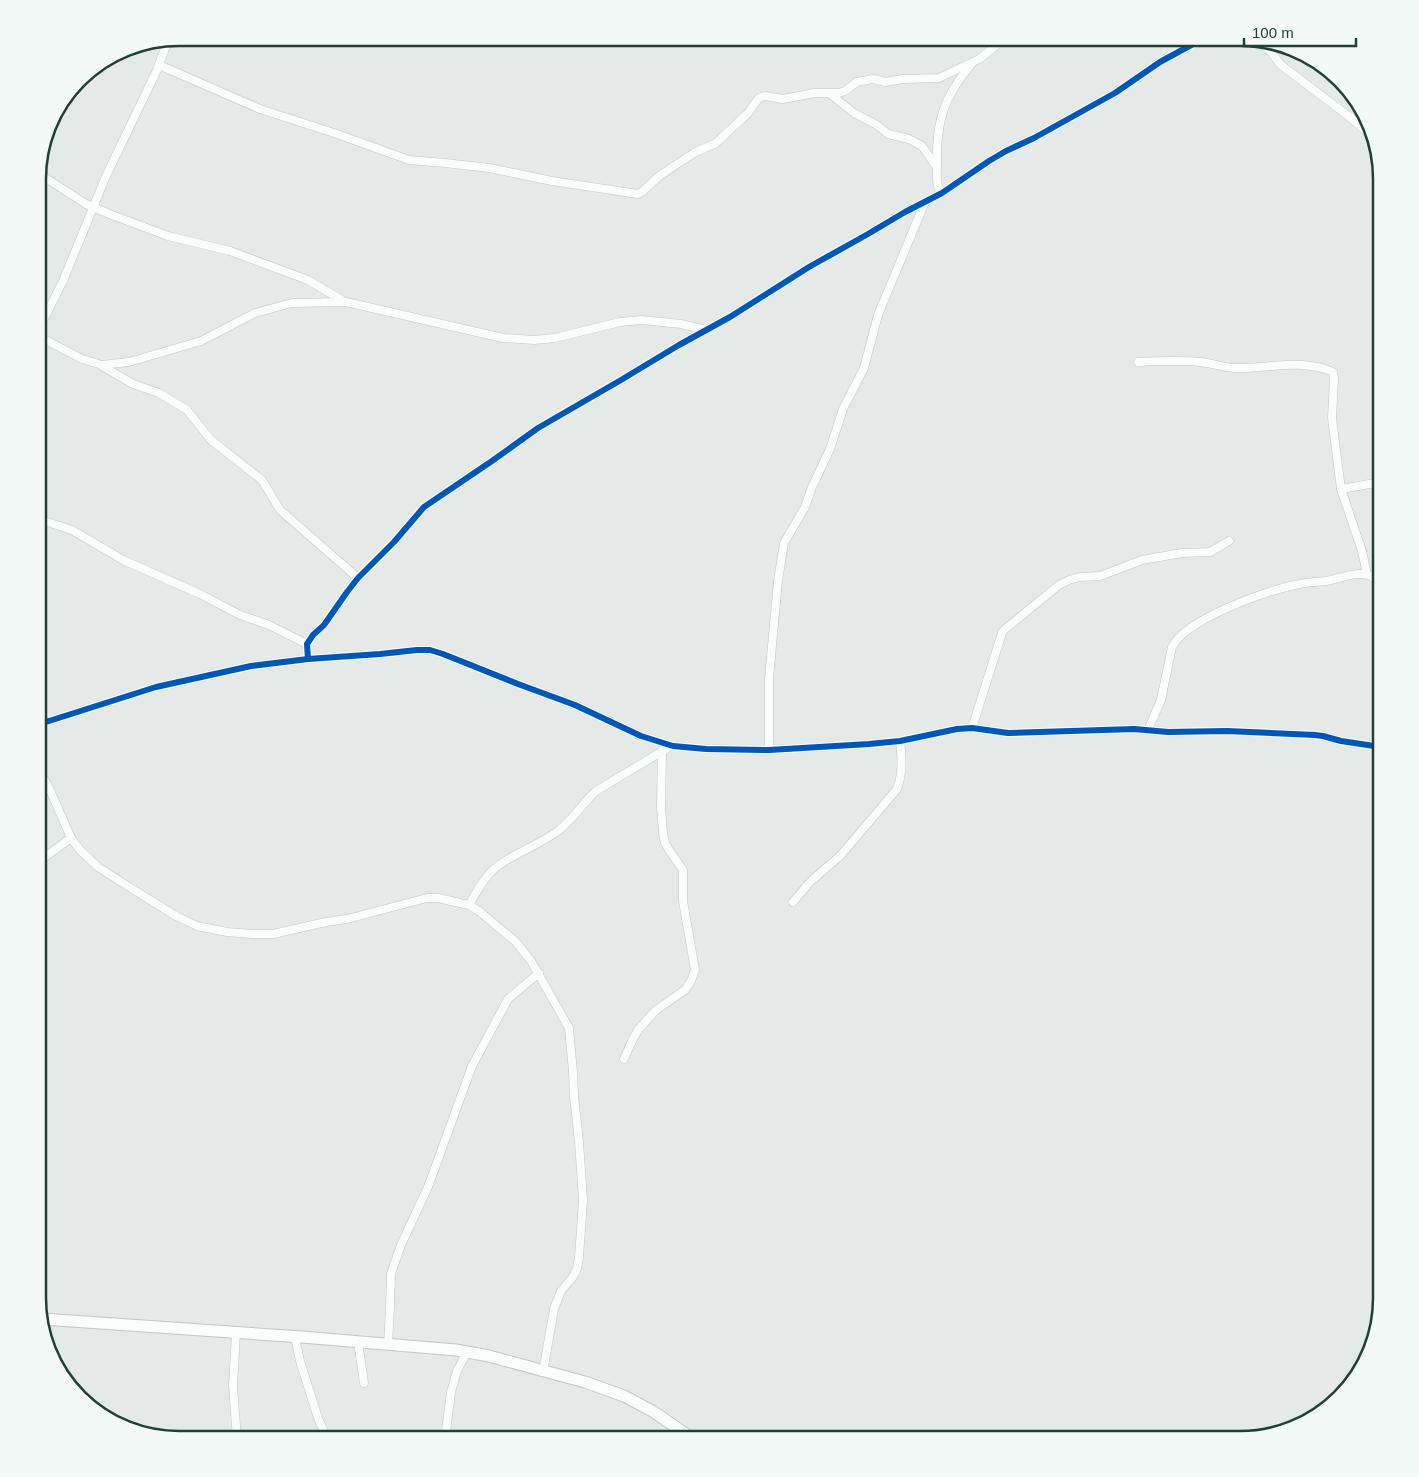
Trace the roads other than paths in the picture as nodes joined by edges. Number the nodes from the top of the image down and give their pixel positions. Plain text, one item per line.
1 (994, 47) edge
2 (1188, 47) edge
3 (165, 48) edge
4 (1268, 50) edge
5 (973, 62) junction
6 (159, 66) junction
7 (829, 93) junction
8 (1363, 128) edge
9 (937, 168) junction
10 (47, 179) edge
11 (942, 194) junction
12 (925, 202) junction
13 (94, 207) junction
14 (346, 302) junction
15 (47, 313) edge
16 (706, 330) junction
17 (47, 341) edge
18 (1138, 362) dead end
19 (102, 365) junction
20 (1373, 483) edge
21 (1341, 488) junction
22 (47, 522) edge
23 (1229, 541) dead end
24 (1367, 574) junction
25 (1373, 577) edge
26 (358, 578) junction
27 (308, 644) junction
28 (308, 659) junction
29 (47, 722) edge
30 (972, 728) junction
31 (1148, 730) junction
32 (900, 741) junction
33 (673, 746) junction
34 (1373, 746) edge
35 (769, 750) junction
36 (662, 751) junction
37 (46, 784) edge
38 (71, 838) junction
39 (46, 856) edge
40 (793, 902) dead end
41 (469, 905) junction
42 (539, 973) junction
43 (624, 1059) dead end
44 (48, 1319) edge
45 (236, 1333) junction
46 (295, 1337) junction
47 (358, 1342) junction
48 (388, 1344) junction
49 (467, 1352) junction
50 (543, 1372) junction
51 (364, 1383) dead end
52 (236, 1431) edge
53 (324, 1431) edge
54 (446, 1431) edge
55 (680, 1431) edge

1 - 5 street
2 - 11 street
3 - 6 street
4 - 8 street
5 - 7 street
5 - 9 street
6 - 7 street
6 - 13 street
7 - 9 street
9 - 11 street
10 - 13 street
11 - 12 street
12 - 16 street
12 - 35 street
13 - 14 street
13 - 15 street
14 - 16 street
14 - 19 street
16 - 26 street
17 - 19 street
18 - 21 street
19 - 26 street
20 - 21 street
21 - 24 street
22 - 27 street
23 - 30 street
24 - 25 street
24 - 31 street
26 - 27 street
27 - 28 street
28 - 29 street
28 - 33 street
30 - 31 street
30 - 32 street
31 - 34 street
32 - 35 street
32 - 40 street
33 - 35 street
33 - 36 street
36 - 41 street
36 - 43 street
37 - 38 street
38 - 39 street
38 - 41 street
41 - 42 street
42 - 48 street
42 - 50 street
44 - 45 main road
45 - 46 main road
45 - 52 street
46 - 47 main road
46 - 53 street
47 - 48 main road
47 - 51 street
48 - 49 main road
49 - 50 main road
49 - 54 street
50 - 55 main road

